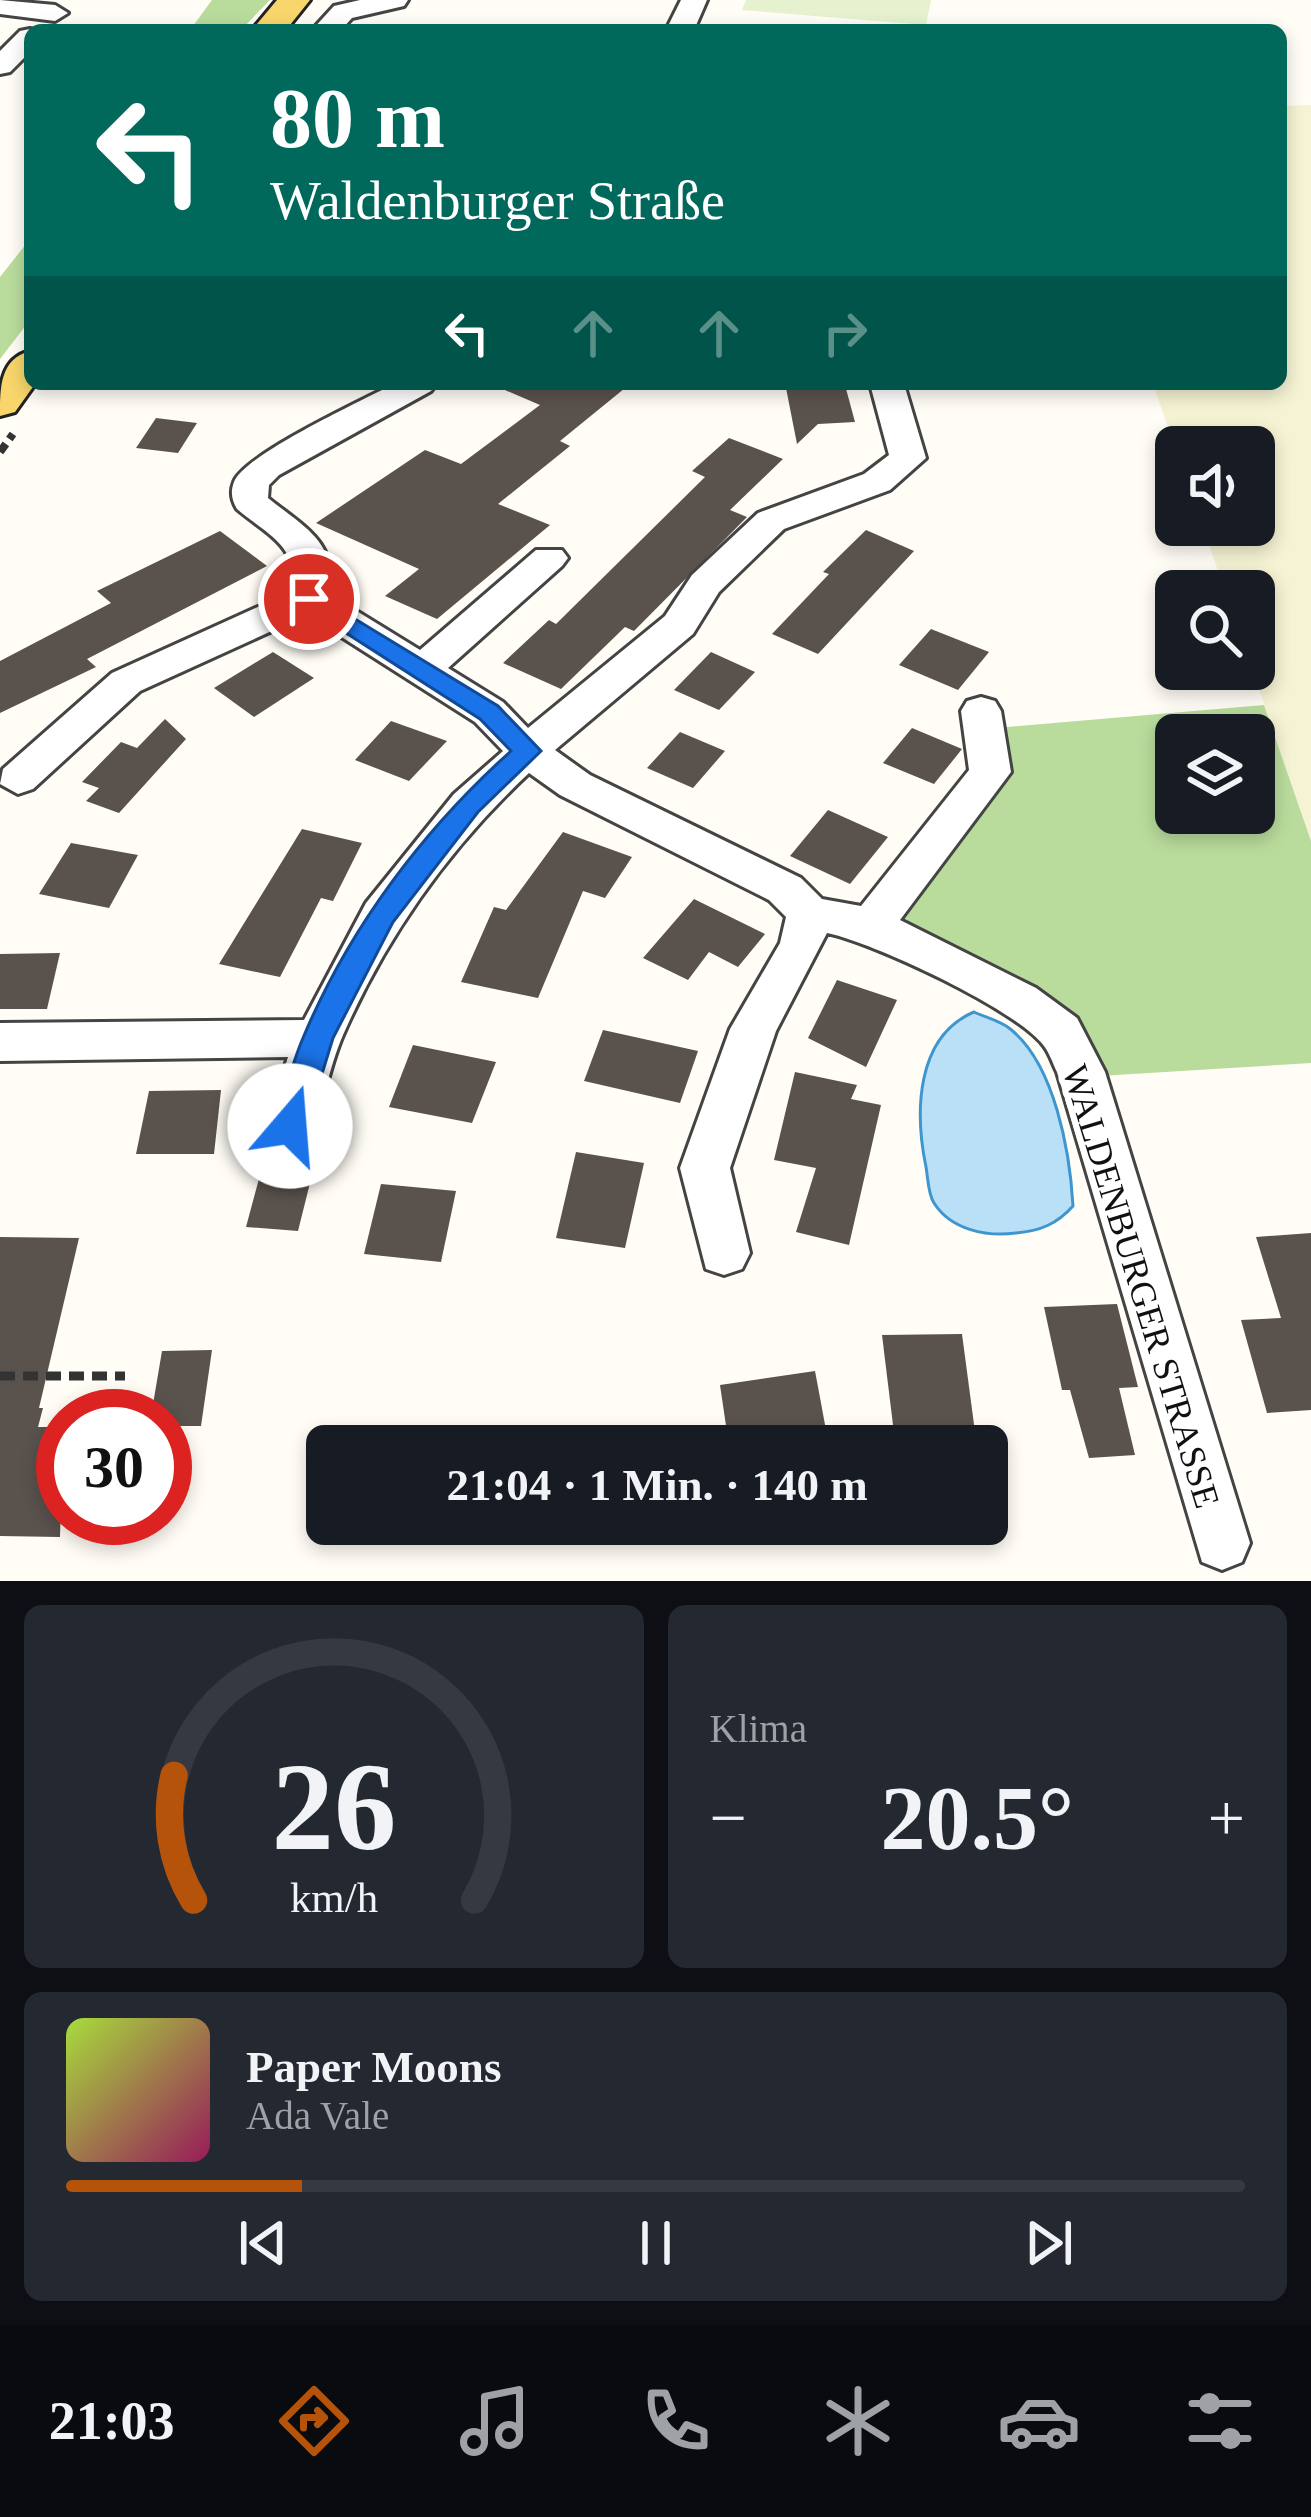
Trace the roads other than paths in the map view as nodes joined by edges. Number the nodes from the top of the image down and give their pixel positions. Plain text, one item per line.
1 (294, 0) edge
2 (395, 0) edge
3 (0, 6) edge
4 (46, 22) edge
5 (273, 24) edge
6 (331, 24) edge
7 (24, 43) edge
8 (0, 65) edge
9 (24, 366) edge
10 (24, 369) edge
11 (0, 386) edge
12 (408, 390) edge
13 (889, 390) edge
14 (0, 403) edge
15 (549, 558) dead end
16 (309, 599) junction
17 (422, 670) junction
18 (981, 711) dead end
19 (527, 751) junction
20 (6, 788) edge
21 (808, 914) junction
22 (871, 925) junction
23 (318, 1038) junction
24 (0, 1042) edge
25 (290, 1126) dead end
26 (724, 1253) dead end
27 (1222, 1543) dead end

1 - 5 main road
2 - 6 street
3 - 4 street
7 - 8 street
9 - 11 main road
10 - 14 main road
12 - 16 street
13 - 19 street
15 - 17 street
16 - 17 street, WALDENBURGER STRASSE
16 - 20 street
17 - 19 street, WALDENBURGER STRASSE
18 - 22 street
19 - 21 street, WALDENBURGER STRASSE
19 - 23 street
21 - 22 street, WALDENBURGER STRASSE
21 - 26 street
22 - 27 street, WALDENBURGER STRASSE
23 - 24 street
23 - 25 street

